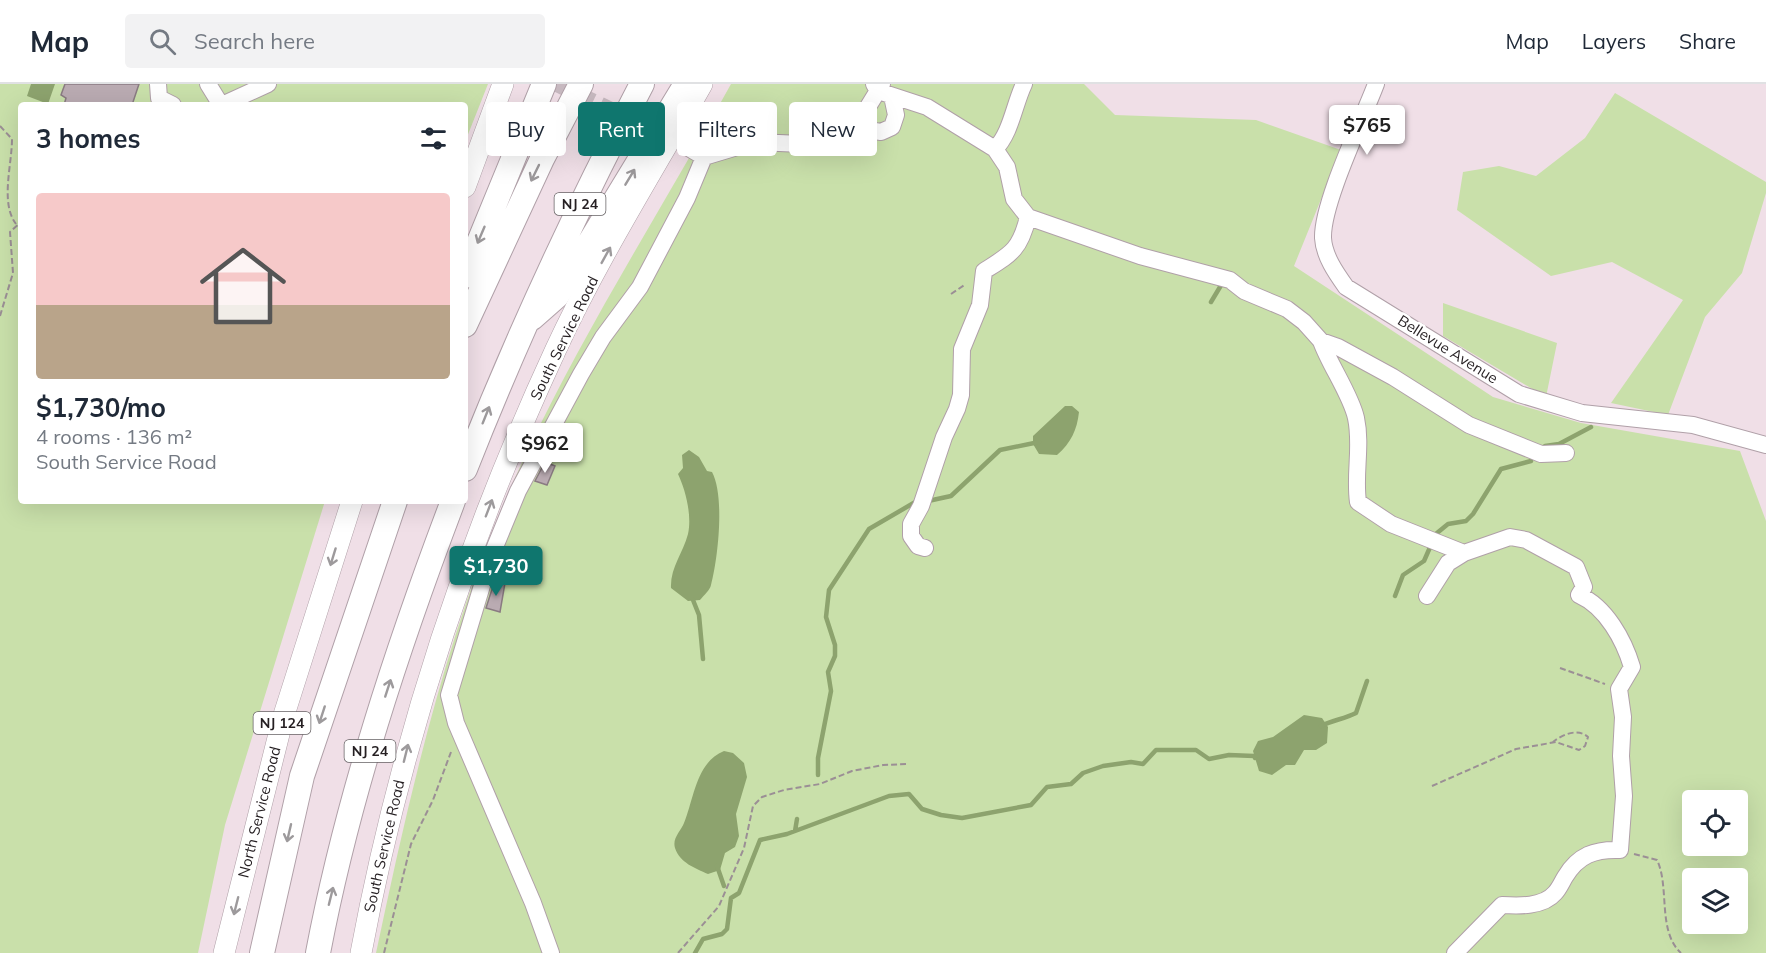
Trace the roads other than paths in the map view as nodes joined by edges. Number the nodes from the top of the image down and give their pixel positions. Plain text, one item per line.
1 (158, 84) edge
2 (208, 84) edge
3 (268, 84) edge
4 (503, 84) edge
5 (544, 84) edge
6 (581, 84) edge
7 (642, 84) edge
8 (686, 84) edge
9 (702, 84) edge
10 (1024, 84) edge
11 (1376, 84) edge
12 (882, 89) edge
13 (167, 102) edge
14 (219, 102) edge
15 (228, 102) edge
16 (873, 102) edge
17 (877, 131) edge
18 (789, 144) edge
19 (995, 149) junction
20 (704, 157) joint
21 (468, 179) edge
22 (1028, 217) junction
23 (468, 269) edge
24 (468, 318) edge
25 (524, 326) junction
26 (1320, 341) junction
27 (1766, 445) edge
28 (1566, 453) dead end
29 (468, 462) edge
30 (351, 504) edge
31 (392, 504) edge
32 (452, 504) edge
33 (925, 548) dead end
34 (1464, 553) junction
35 (1427, 596) dead end
36 (224, 953) edge
37 (262, 953) edge
38 (318, 953) edge
39 (361, 953) edge
40 (551, 953) edge
41 (1455, 953) edge

1 - 13 street
2 - 14 street
3 - 15 street
4 - 21 main road
5 -> 23 highway
6 -> 24 highway
7 - 25 highway, NJ 24
25 -> 8 highway
39 -> 9 main road, South Service Road
10 - 19 street
11 - 27 street, Bellevue Avenue
12 - 16 street
12 - 17 street
12 - 19 street
18 - 20 street
19 - 22 street
20 - 40 street
22 - 26 street
22 - 33 street
29 -> 25 highway, NJ 24
26 - 28 street
26 - 34 street
30 -> 36 main road, North Service Road / NJ 124
31 -> 37 highway
38 -> 32 highway, NJ 24
34 - 35 street
34 - 41 street

